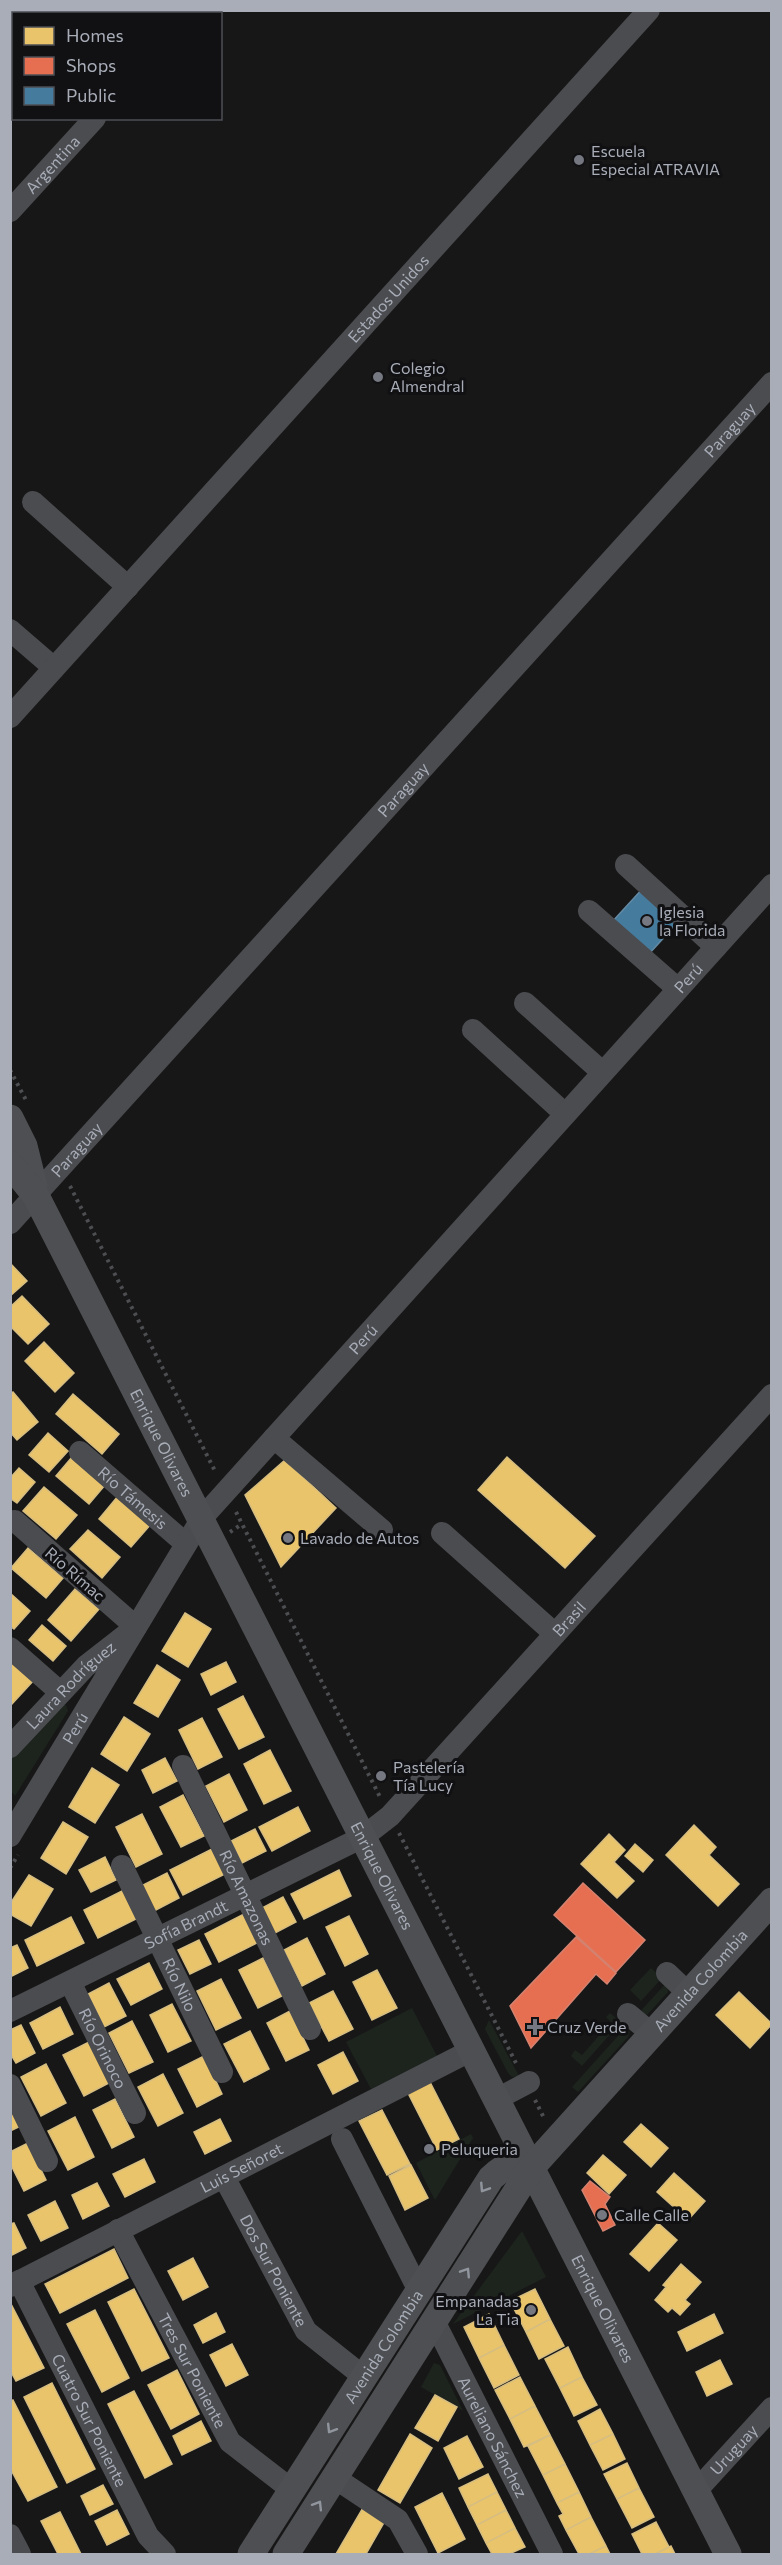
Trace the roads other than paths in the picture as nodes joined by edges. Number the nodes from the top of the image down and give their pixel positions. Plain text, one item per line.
1 (649, 10) edge
2 (93, 120) edge
3 (10, 211) edge
4 (771, 382) edge
5 (33, 502) dead end
6 (128, 587) junction
7 (10, 630) edge
8 (54, 668) junction
9 (10, 717) edge
10 (627, 865) dead end
11 (771, 885) edge
12 (589, 911) dead end
13 (716, 947) junction
14 (678, 988) junction
15 (525, 1003) dead end
16 (472, 1030) dead end
17 (602, 1072) junction
18 (21, 1114) edge
19 (565, 1114) junction
20 (10, 1164) edge
21 (36, 1196) junction
22 (10, 1222) edge
23 (771, 1395) edge
24 (274, 1438) junction
25 (80, 1452) dead end
26 (202, 1518) junction
27 (15, 1521) dead end
28 (381, 1530) dead end
29 (442, 1533) dead end
30 (186, 1544) junction
31 (136, 1627) junction
32 (555, 1634) junction
33 (10, 1648) edge
34 (60, 1692) junction
35 (10, 1747) edge
36 (183, 1766) dead end
37 (10, 1836) edge
38 (363, 1837) junction
39 (122, 1866) dead end
40 (245, 1895) junction
41 (771, 1901) edge
42 (157, 1939) junction
43 (667, 1973) dead end
44 (70, 1982) junction
45 (688, 1993) junction
46 (10, 2011) edge
47 (628, 2014) dead end
48 (310, 2029) dead end
49 (652, 2034) junction
50 (472, 2050) junction
51 (222, 2072) dead end
52 (528, 2083) road end
53 (10, 2085) edge
54 (497, 2099) junction
55 (135, 2113) dead end
56 (342, 2139) dead end
57 (47, 2161) dead end
58 (532, 2167) junction
59 (224, 2177) junction
60 (118, 2230) junction
61 (15, 2283) edge
62 (419, 2291) junction
63 (434, 2321) junction
64 (364, 2377) junction
65 (771, 2408) edge
66 (335, 2478) junction
67 (292, 2490) junction
68 (696, 2491) junction
69 (10, 2535) edge
70 (20, 2554) edge
71 (165, 2554) edge
72 (251, 2554) edge
73 (286, 2554) edge
74 (417, 2554) edge
75 (552, 2554) edge
76 (728, 2554) edge

1 - 6 street, Estados Unidos
2 - 3 street, Argentina
4 - 21 street, Paraguay
5 - 6 street
6 - 8 street, Estados Unidos
7 - 8 street
8 - 9 street, Estados Unidos
10 - 13 street
11 - 13 street, Perú
12 - 14 street
13 - 14 street, Perú
14 - 17 street, Perú
15 - 17 street
16 - 19 street
17 - 19 street, Perú
18 - 21 main road, Enrique Olivares
19 - 24 street, Perú
20 - 21 main road, Enrique Olivares
21 - 22 street, Paraguay
21 - 26 main road, Enrique Olivares
23 - 32 street, Brasil
24 - 26 street, Perú
24 - 28 street
25 - 30 street, Río Támesis
26 - 30 street, Perú
26 - 38 main road, Enrique Olivares
27 - 31 street, Río Rímac
29 - 32 street
30 - 31 street, Perú
31 - 34 street, Laura Rodríguez
31 - 37 street, Perú
32 - 38 street, Brasil
33 - 34 street
34 - 35 street, Laura Rodríguez
36 - 40 street, Río Amazonas
38 - 40 street, Sofía Brandt
38 - 50 main road, Enrique Olivares
39 - 42 street, Río Nilo
40 - 42 street, Sofía Brandt
40 - 48 street, Río Amazonas
41 - 45 main road, Avenida Colombia
42 - 44 street, Sofía Brandt
42 - 51 street, Río Nilo
43 - 45 street
44 - 46 street, Sofía Brandt
44 - 55 street, Río Orinoco
45 - 49 main road, Avenida Colombia
47 - 49 street
49 - 58 main road, Avenida Colombia
50 - 54 main road, Enrique Olivares
50 - 59 street, Luis Señoret
52 - 54 street
53 - 57 street
54 - 58 main road, Enrique Olivares
56 - 62 street
58 -> 62 main road, Avenida Colombia
63 -> 58 main road, Avenida Colombia
58 - 68 main road, Enrique Olivares
59 - 60 street, Luis Señoret
59 - 64 street, Dos Sur Poniente
60 - 61 street, Luis Señoret
60 - 67 street, Tres Sur Poniente
61 - 71 street, Cuatro Sur Poniente
62 - 64 main road, Avenida Colombia
63 - 66 main road, Avenida Colombia
63 - 75 street, Aureliano Sánchez
64 -> 67 main road, Avenida Colombia
65 - 68 street, Uruguay
73 -> 66 main road, Avenida Colombia
66 - 74 street
67 - 72 main road, Avenida Colombia
68 - 76 main road, Enrique Olivares
69 - 70 street

